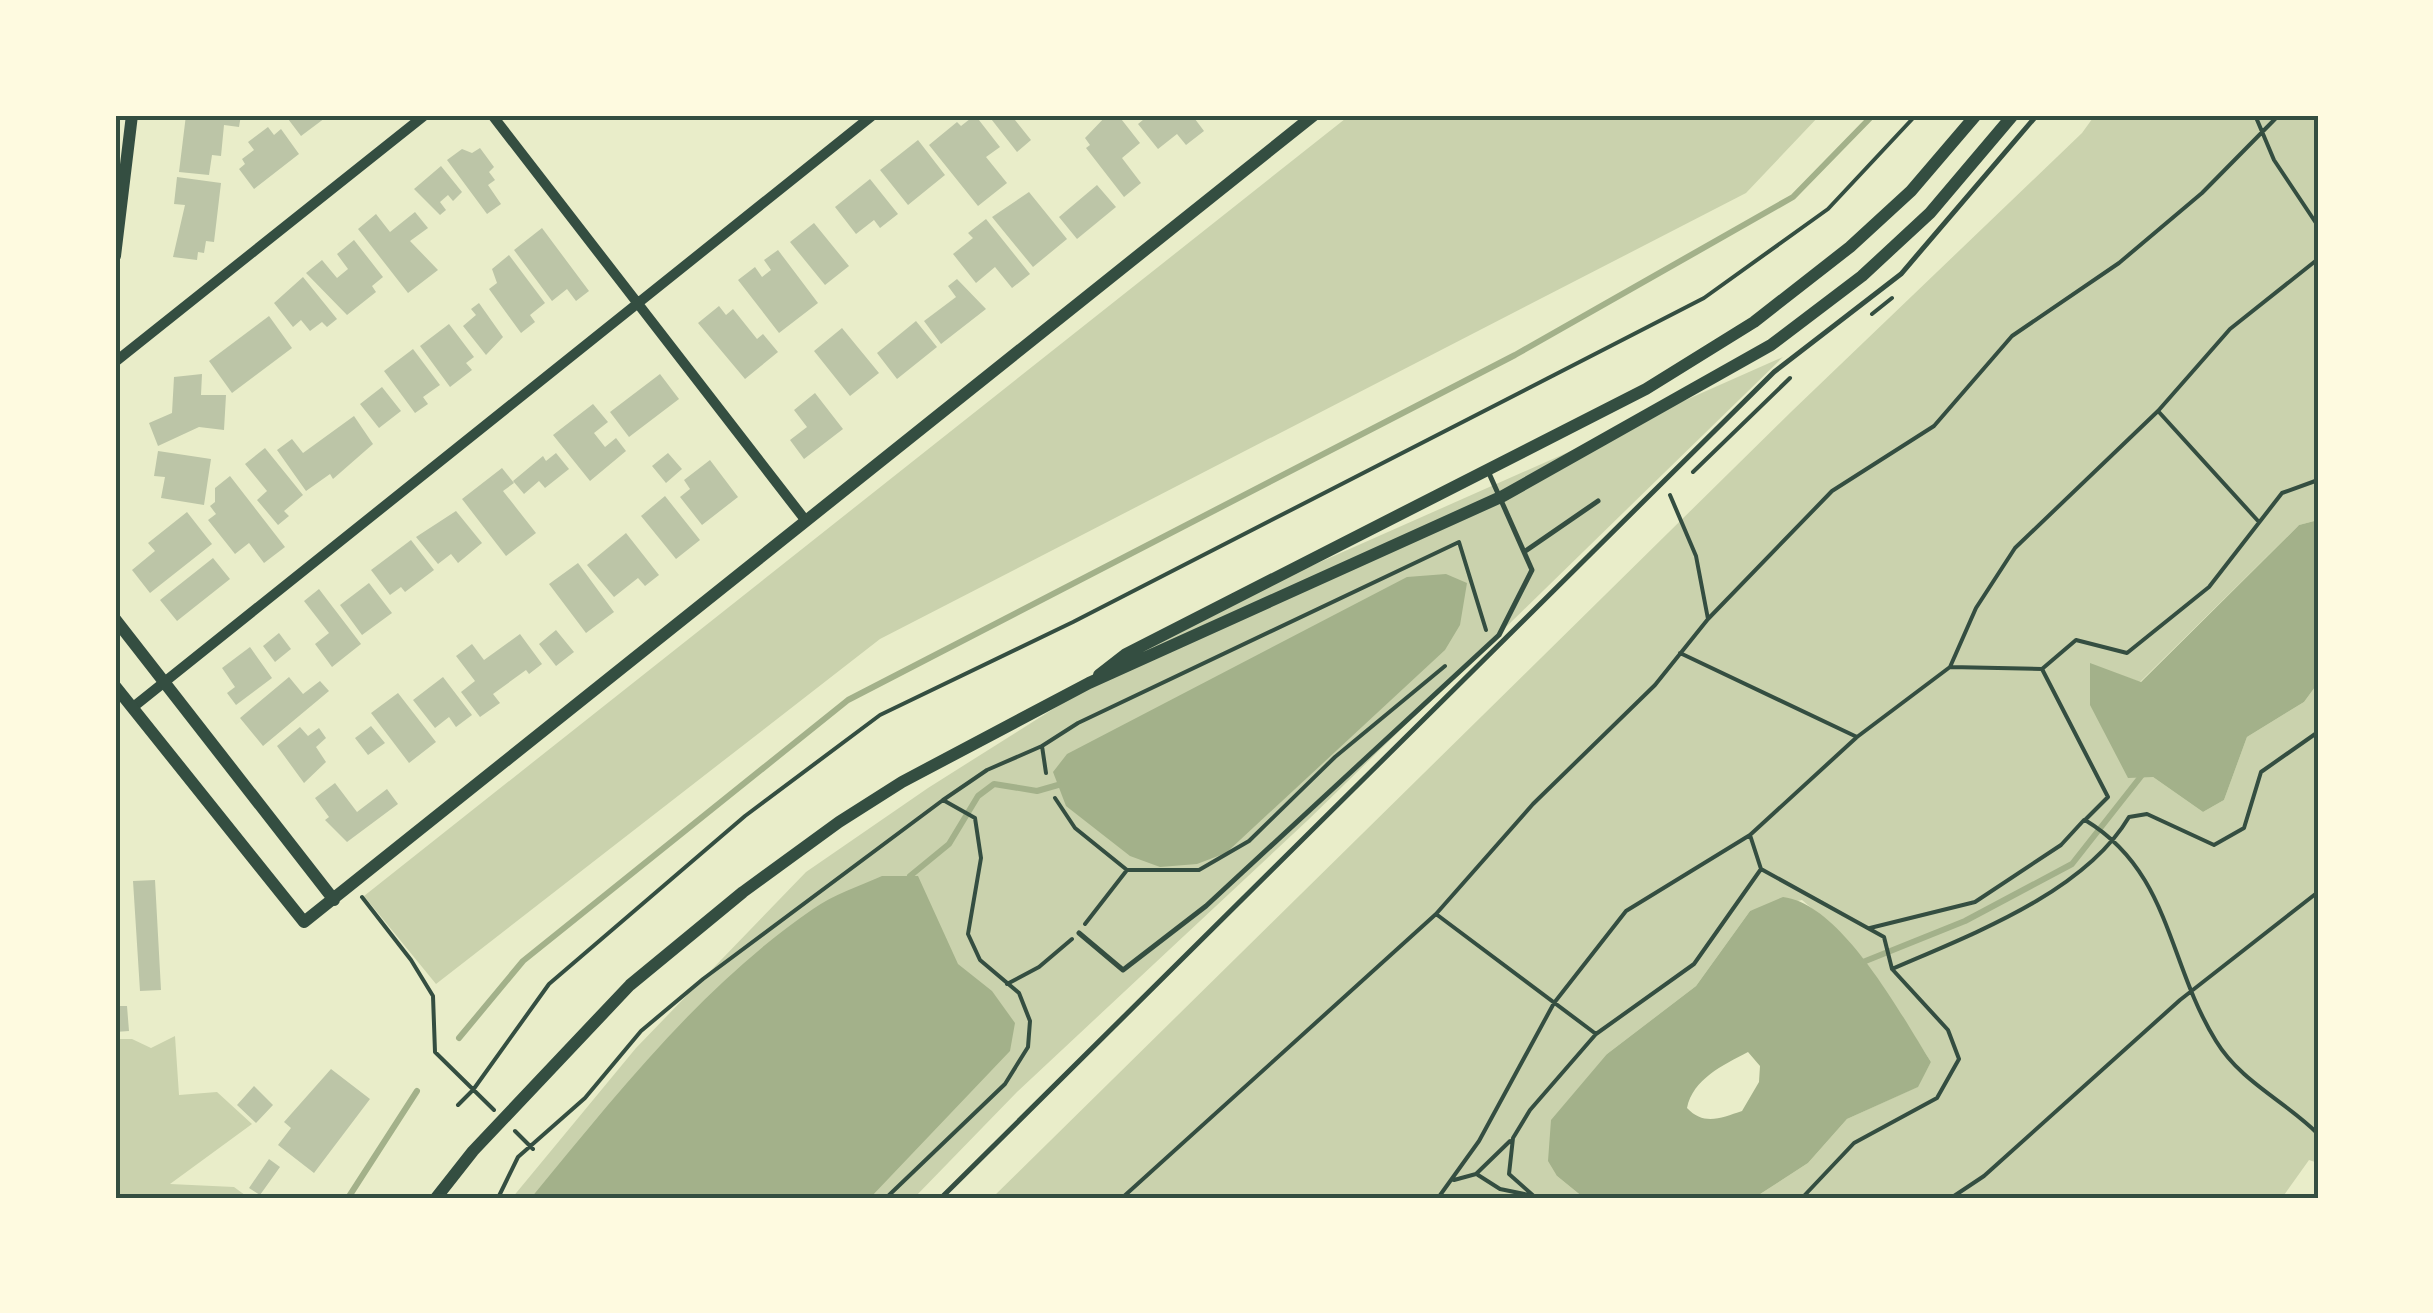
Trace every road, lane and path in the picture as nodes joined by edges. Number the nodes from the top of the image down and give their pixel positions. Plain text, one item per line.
1 (132, 115) edge
2 (426, 115) edge
3 (492, 115) edge
4 (873, 115) edge
5 (1314, 115) edge
6 (1916, 115) edge
7 (1976, 115) edge
8 (2014, 115) edge
9 (2038, 115) edge
10 (2255, 115) edge
11 (2278, 115) edge
12 (2262, 132) junction
13 (2318, 226) edge
14 (115, 256) edge
15 (2318, 259) edge
16 (1894, 296) dead end
17 (638, 304) junction
18 (1866, 318) dead end
19 (115, 362) edge
20 (1796, 371) dead end
21 (2158, 412) junction
22 (1488, 471) junction
23 (2318, 480) edge
24 (1502, 496) junction
25 (1598, 501) dead end
26 (806, 521) junction
27 (2259, 522) junction
28 (1524, 552) junction
29 (115, 619) edge
30 (1708, 619) junction
31 (1473, 642) dead end
32 (1680, 654) junction
33 (1446, 665) dead end
34 (1950, 667) junction
35 (2042, 670) junction
36 (164, 680) junction
37 (1089, 682) junction
38 (115, 686) edge
39 (132, 708) junction
40 (2318, 732) edge
41 (1857, 737) junction
42 (1042, 746) junction
43 (1046, 773) dead end
44 (1055, 798) dead end
45 (944, 800) junction
46 (2087, 821) junction
47 (1750, 835) junction
48 (2113, 837) junction
49 (1761, 869) junction
50 (352, 885) junction
51 (2318, 892) edge
52 (334, 900) junction
53 (1436, 914) junction
54 (1870, 928) junction
55 (1079, 932) dead end
56 (1892, 969) junction
57 (2188, 993) junction
58 (1554, 1003) junction
59 (1596, 1034) junction
60 (474, 1090) junction
61 (458, 1105) dead end
62 (2318, 1134) edge
63 (1513, 1138) junction
64 (1476, 1174) junction
65 (1451, 1180) junction
66 (1528, 1196) junction
67 (436, 1198) edge
68 (498, 1198) edge
69 (886, 1198) edge
70 (941, 1198) edge
71 (1122, 1198) edge
72 (1438, 1198) edge
73 (1536, 1198) edge
74 (1802, 1198) edge
75 (1951, 1198) edge

1 - 14 street
2 - 19 street
3 - 17 street
4 - 17 street
5 - 26 street
6 - 60 path
7 - 22 street
8 - 24 street
9 - 70 lane
10 - 12 path
11 - 12 path
12 - 13 path
12 - 30 path
15 - 21 path
16 - 18 path
17 - 26 street
17 - 36 street
20 - 30 path
21 - 27 path
21 - 34 path
22 - 24 lane
22 - 37 street
23 - 27 path
24 - 28 lane
24 - 37 street
25 - 28 lane
26 - 50 street
27 - 35 path
28 - 55 lane
29 - 36 street
30 - 32 path
31 - 42 path
32 - 41 path
32 - 53 path
33 - 44 path
34 - 35 path
34 - 41 path
35 - 46 path
36 - 39 street
36 - 52 street
37 - 67 street
38 - 39 street
39 - 52 street
40 - 48 path
41 - 47 path
42 - 43 path
42 - 45 path
45 - 68 path
45 - 69 path
46 - 48 path
46 - 54 path
47 - 49 path
47 - 58 path
48 - 56 path
48 - 57 path
49 - 54 path
49 - 59 path
50 - 52 street
50 - 60 path
51 - 57 path
53 - 58 path
53 - 71 path
54 - 56 path
56 - 74 path
57 - 62 path
57 - 75 path
58 - 59 path
58 - 65 path
59 - 63 path
60 - 61 path
63 - 64 path
63 - 66 path
64 - 65 path
64 - 66 path
65 - 72 path
66 - 73 path

